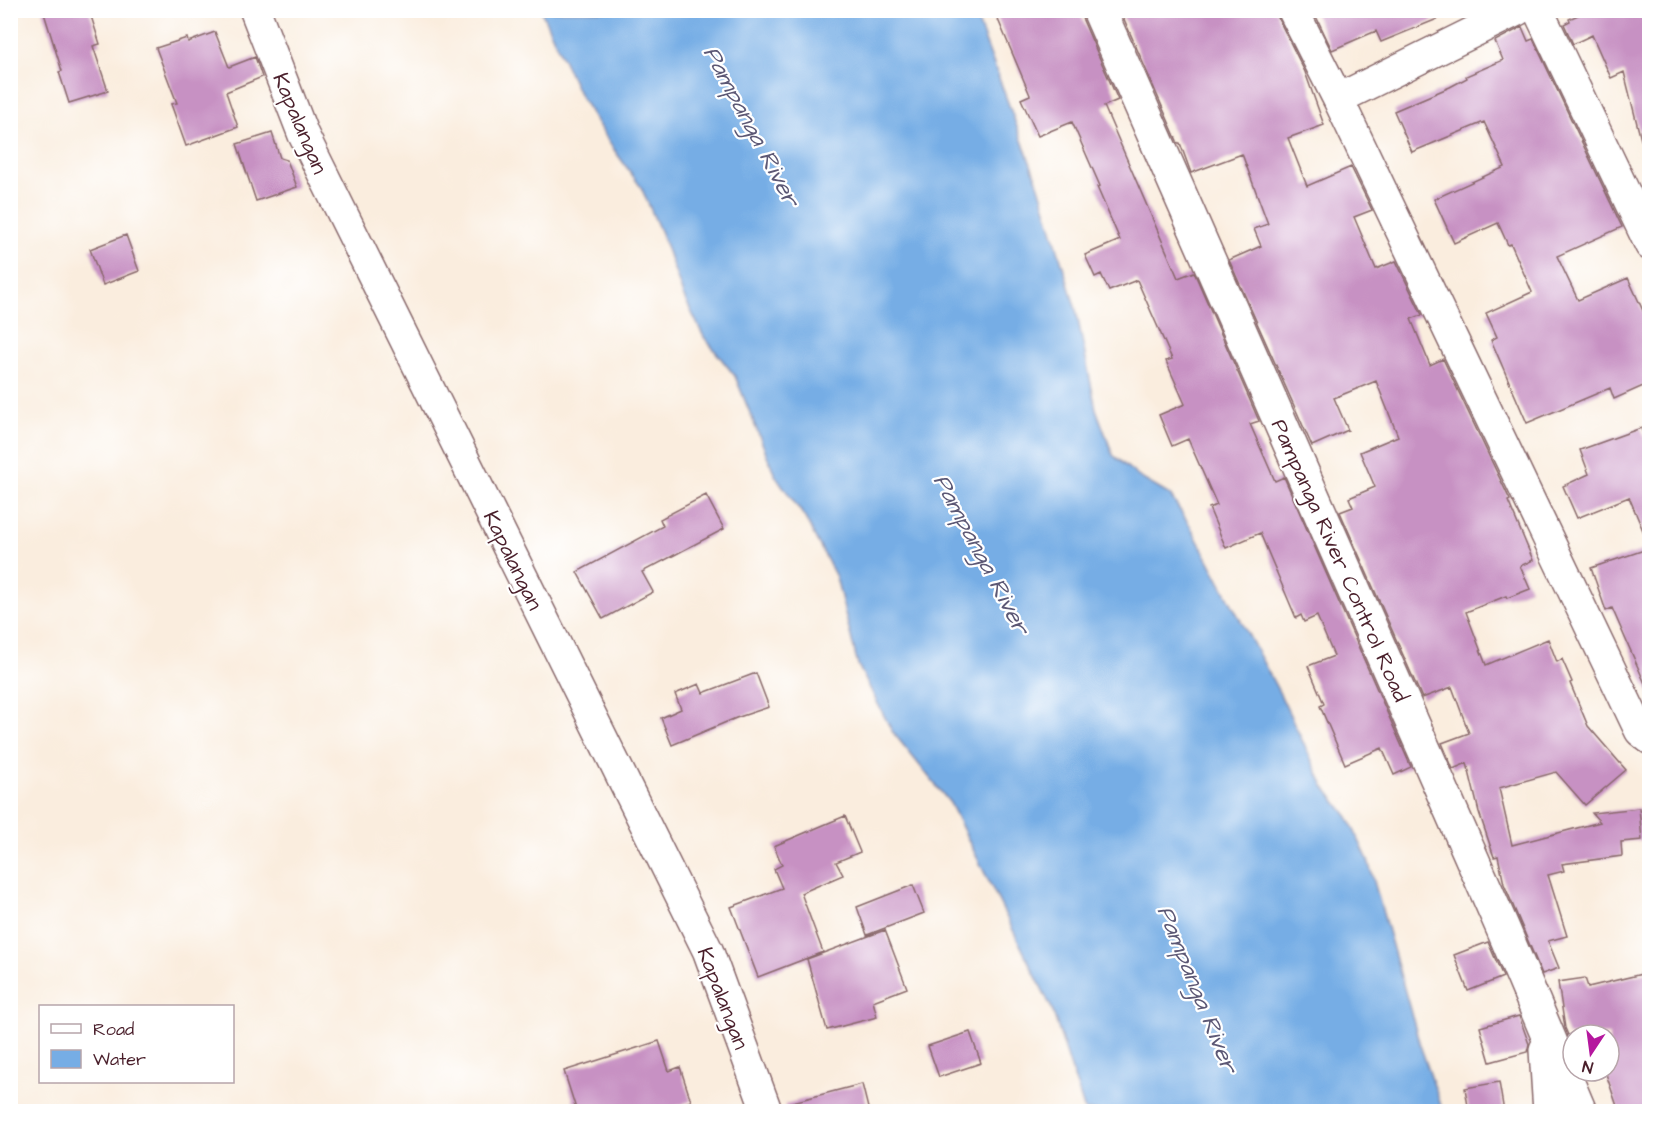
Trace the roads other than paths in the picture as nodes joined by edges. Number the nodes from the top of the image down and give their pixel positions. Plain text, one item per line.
1 (255, 10) edge
2 (1099, 10) edge
3 (1293, 10) edge
4 (1518, 10) edge
5 (1538, 10) edge
6 (1338, 99) junction
7 (1641, 202) edge
8 (1650, 245) edge
9 (1650, 739) edge
10 (1544, 1023) junction
11 (767, 1112) edge
12 (1550, 1112) edge
13 (1580, 1112) edge

1 - 11 street, Kapalangan
2 - 10 main road, Pampanga River Control Road
3 - 6 street
4 - 6 street
5 - 7 street
6 - 9 street
7 - 8 street
10 - 12 main road
10 - 13 main road, Pampanga River Control Road

